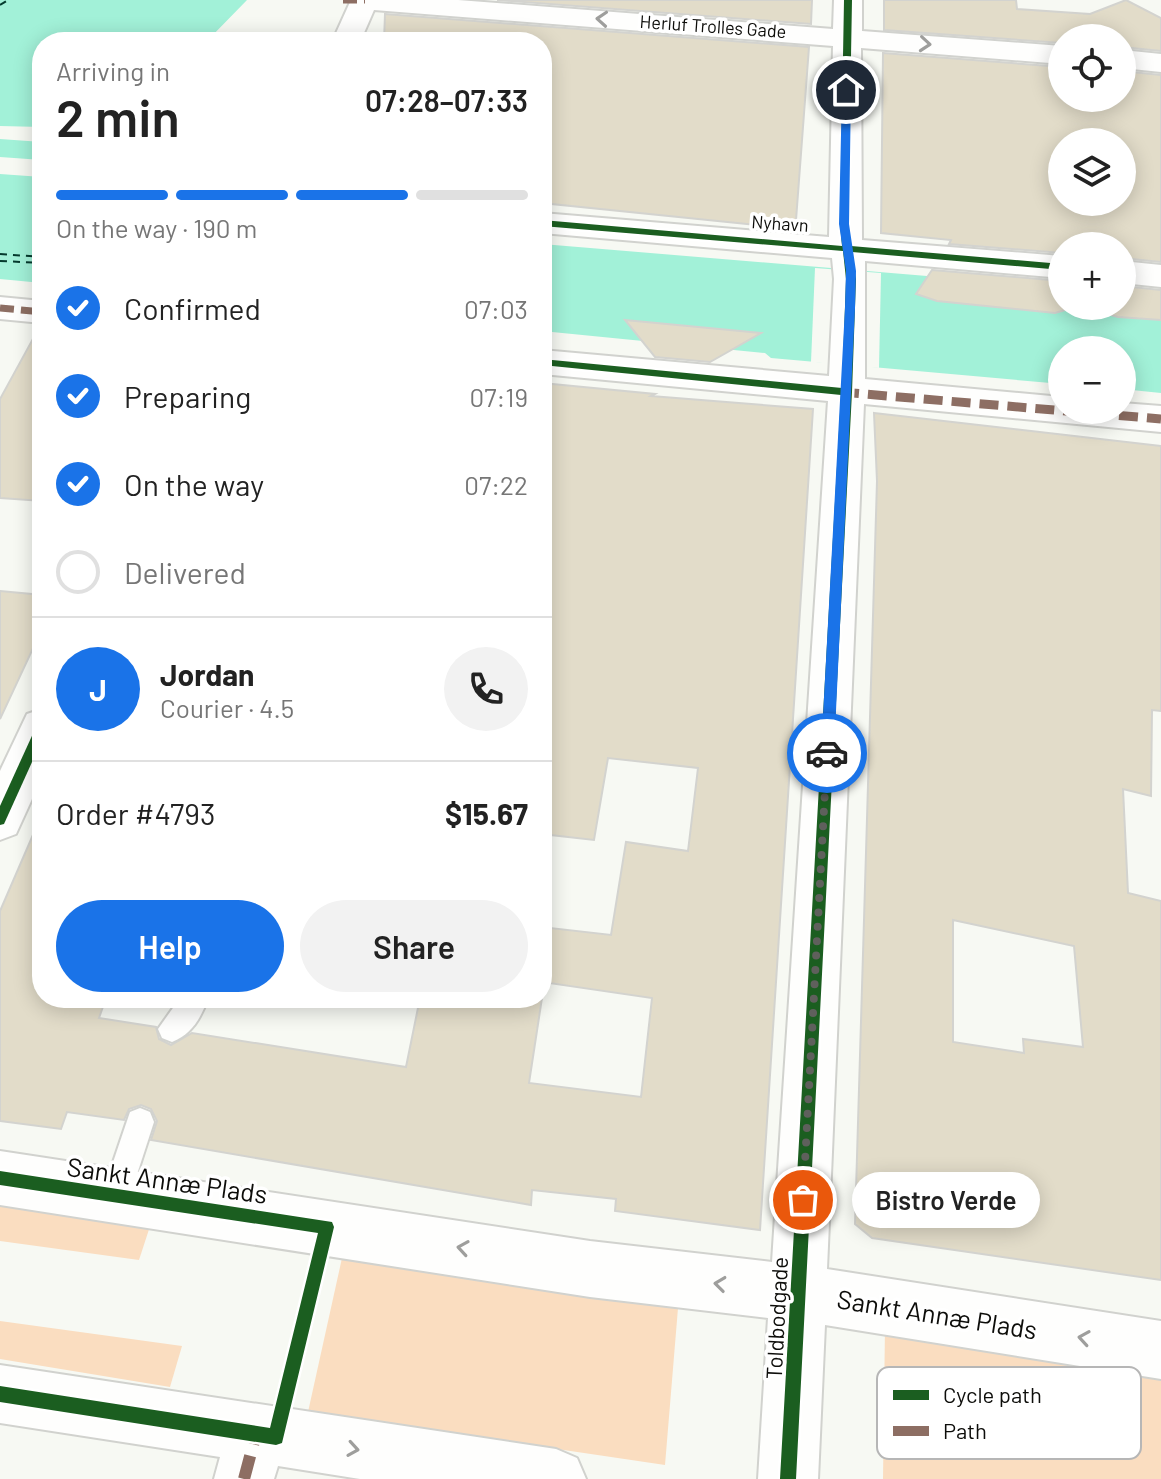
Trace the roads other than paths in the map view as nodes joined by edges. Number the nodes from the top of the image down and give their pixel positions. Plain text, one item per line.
1 (848, 0) edge
2 (364, 1) edge
3 (350, 32) edge
4 (847, 37) junction
5 (1048, 54) edge
6 (1136, 60) edge
7 (1161, 63) edge
8 (552, 224) edge
9 (848, 259) junction
10 (1048, 266) edge
11 (1136, 273) edge
12 (1161, 276) edge
13 (0, 308) edge
14 (32, 311) edge
15 (552, 363) edge
16 (847, 379) junction
17 (1161, 419) edge
18 (32, 749) edge
19 (0, 820) edge
20 (190, 1008) edge
21 (172, 1029) dead end
22 (140, 1122) dead end
23 (0, 1178) edge
24 (117, 1195) junction
25 (798, 1293) junction
26 (1161, 1350) edge
27 (0, 1394) edge
28 (250, 1457) edge
29 (556, 1479) edge
30 (788, 1479) edge

1 - 4 street, Toldbodgade
2 - 3 street
4 -> 2 street, Herluf Trolles Gade
4 -> 5 street, Herluf Trolles Gade
4 - 9 street, Toldbodgade
6 - 7 street
8 - 9 street, Nyhavn
9 - 10 street, Nyhavn
9 - 16 street, Toldbodgade
11 - 12 street
13 - 14 street
15 - 16 street
16 - 17 street
16 - 25 street, Toldbodgade
18 - 19 street
20 - 21 lane
22 - 24 lane
23 - 24 street, Sankt Annæ Plads
25 -> 24 street, Sankt Annæ Plads
26 -> 25 street, Sankt Annæ Plads
25 - 30 street, Toldbodgade
27 - 28 street
28 -> 29 street

